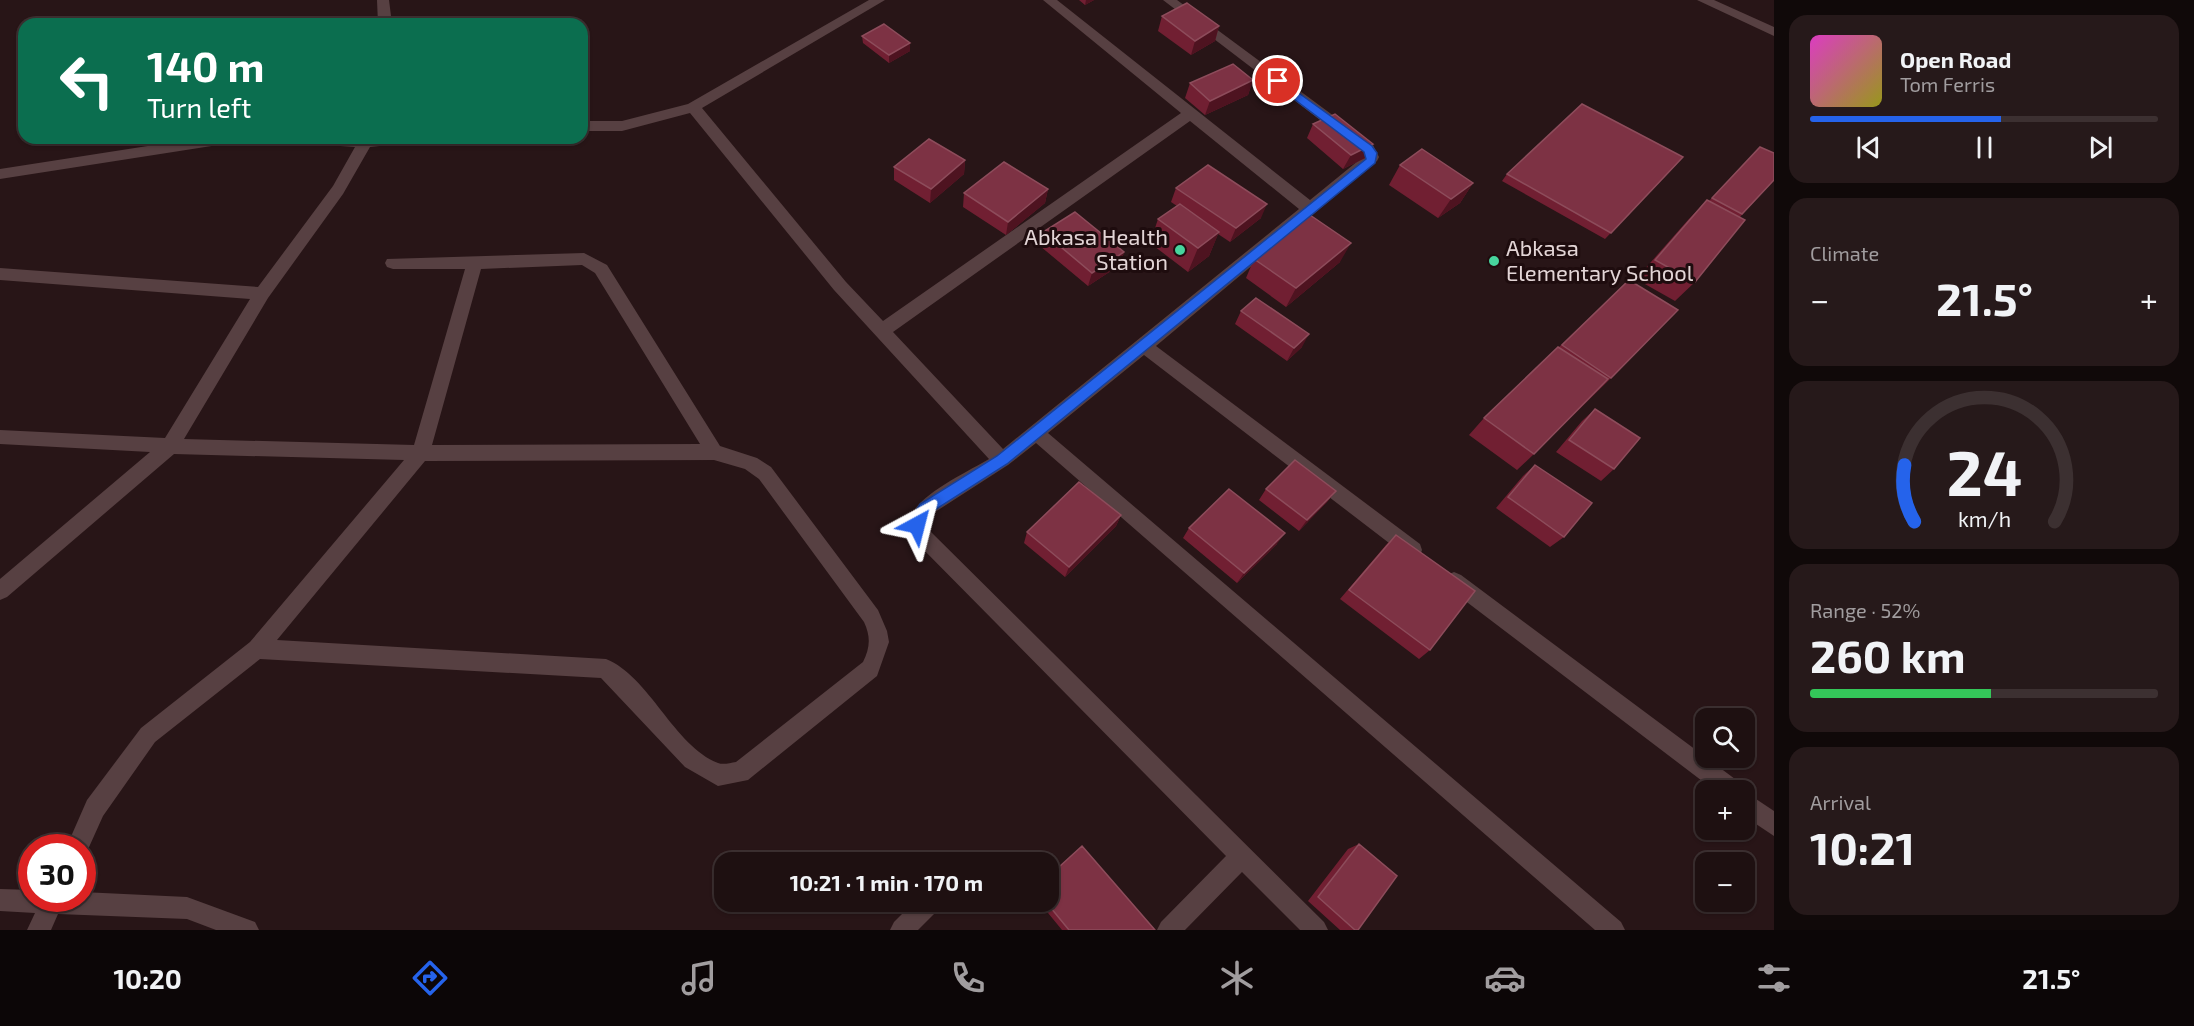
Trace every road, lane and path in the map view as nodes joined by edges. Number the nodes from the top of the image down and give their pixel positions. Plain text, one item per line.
1 (382, 0) edge
2 (879, 0) edge
3 (1049, 0) edge
4 (1169, 0) edge
5 (1703, 0) edge
6 (384, 18) edge
7 (1774, 32) edge
8 (693, 107) junction
9 (1190, 114) junction
10 (588, 126) edge
11 (192, 144) edge
12 (364, 144) edge
13 (0, 174) edge
14 (1310, 209) junction
15 (475, 262) junction
16 (393, 263) dead end
17 (0, 274) edge
18 (262, 294) junction
19 (881, 331) junction
20 (1144, 346) junction
21 (1036, 433) junction
22 (0, 438) edge
23 (170, 446) junction
24 (714, 452) junction
25 (422, 453) junction
26 (1002, 460) junction
27 (0, 591) edge
28 (257, 649) junction
29 (1718, 780) edge
30 (1755, 810) edge
31 (1774, 825) edge
32 (83, 834) edge
33 (1241, 857) junction
34 (0, 900) edge
35 (18, 900) edge
36 (96, 903) edge
37 (47, 912) edge
38 (920, 912) edge
39 (39, 930) edge
40 (247, 930) edge
41 (902, 930) edge
42 (1169, 930) edge
43 (1316, 930) edge
44 (1612, 930) edge

1 - 6 street
2 - 8 street
3 - 9 street
4 - 14 street
5 - 7 street
8 - 10 street
8 - 19 street
9 - 14 street
9 - 19 street
11 - 13 street
12 - 18 street
14 - 20 street
15 - 16 street
15 - 24 street
15 - 25 street
17 - 18 street
18 - 23 street
19 - 26 street
20 - 21 street
20 - 29 street
21 - 26 street
21 - 44 street
22 - 23 street
23 - 25 street
23 - 27 street
24 - 25 street
24 - 28 street
25 - 28 street
26 - 33 street
28 - 32 street
30 - 31 street
33 - 42 street
33 - 43 street
34 - 35 street
36 - 40 street
37 - 39 street
38 - 41 street

